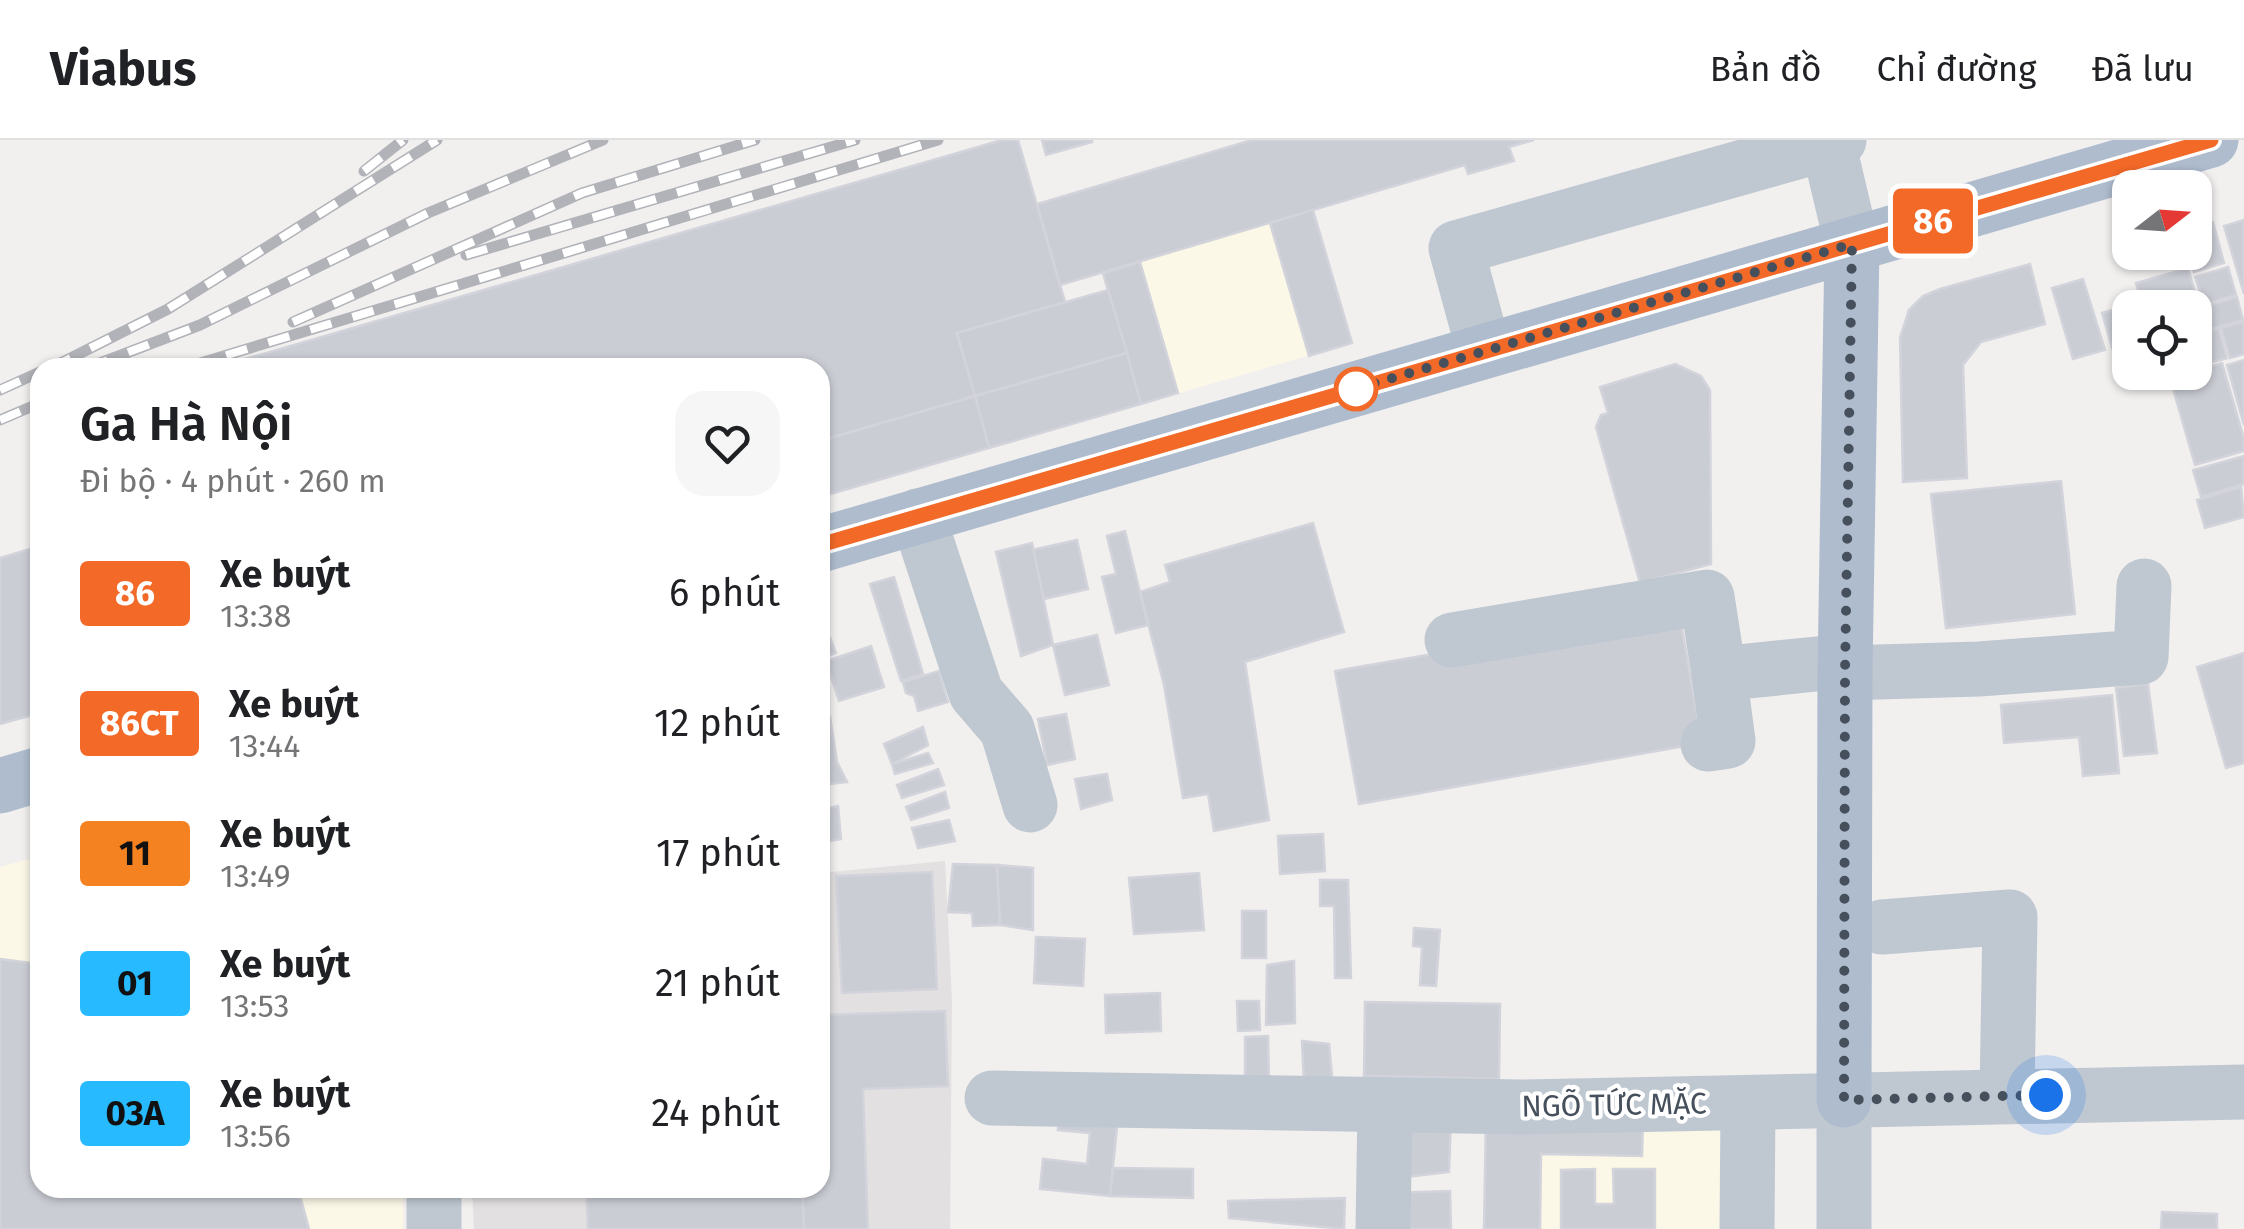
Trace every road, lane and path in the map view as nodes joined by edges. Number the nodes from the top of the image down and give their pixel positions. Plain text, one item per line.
1 (1833, 142) edge
2 (2199, 142) edge
3 (1852, 244) junction
4 (1484, 350) junction
5 (918, 516) junction
6 (830, 543) edge
7 (2144, 586) dead end
8 (1452, 640) dead end
9 (1845, 667) junction
10 (1719, 674) junction
11 (1708, 744) dead end
12 (30, 777) edge
13 (0, 786) edge
14 (1030, 805) dead end
15 (1882, 927) dead end
16 (2244, 1092) edge
17 (2007, 1095) junction
18 (992, 1098) dead end
19 (1844, 1100) junction
20 (1748, 1103) junction
21 (1385, 1105) junction
22 (434, 1198) edge
23 (434, 1229) edge
24 (1383, 1229) edge
25 (1747, 1229) edge
26 (1844, 1229) edge

1 - 3 street
1 - 4 street
2 - 3 main road
3 - 4 main road
3 - 9 main road
4 - 5 main road
5 - 6 main road
5 - 14 street
7 - 9 street
8 - 10 street
9 - 10 street
9 - 19 main road
10 - 11 street
12 - 13 main road
15 - 17 street
16 - 17 street, NGÕ TỨC MẶC
17 - 19 street, NGÕ TỨC MẶC
18 - 21 street, NGÕ TỨC MẶC
19 - 20 street, NGÕ TỨC MẶC
19 - 26 street
20 - 21 street, NGÕ TỨC MẶC
20 - 25 street
21 - 24 street
22 - 23 street

